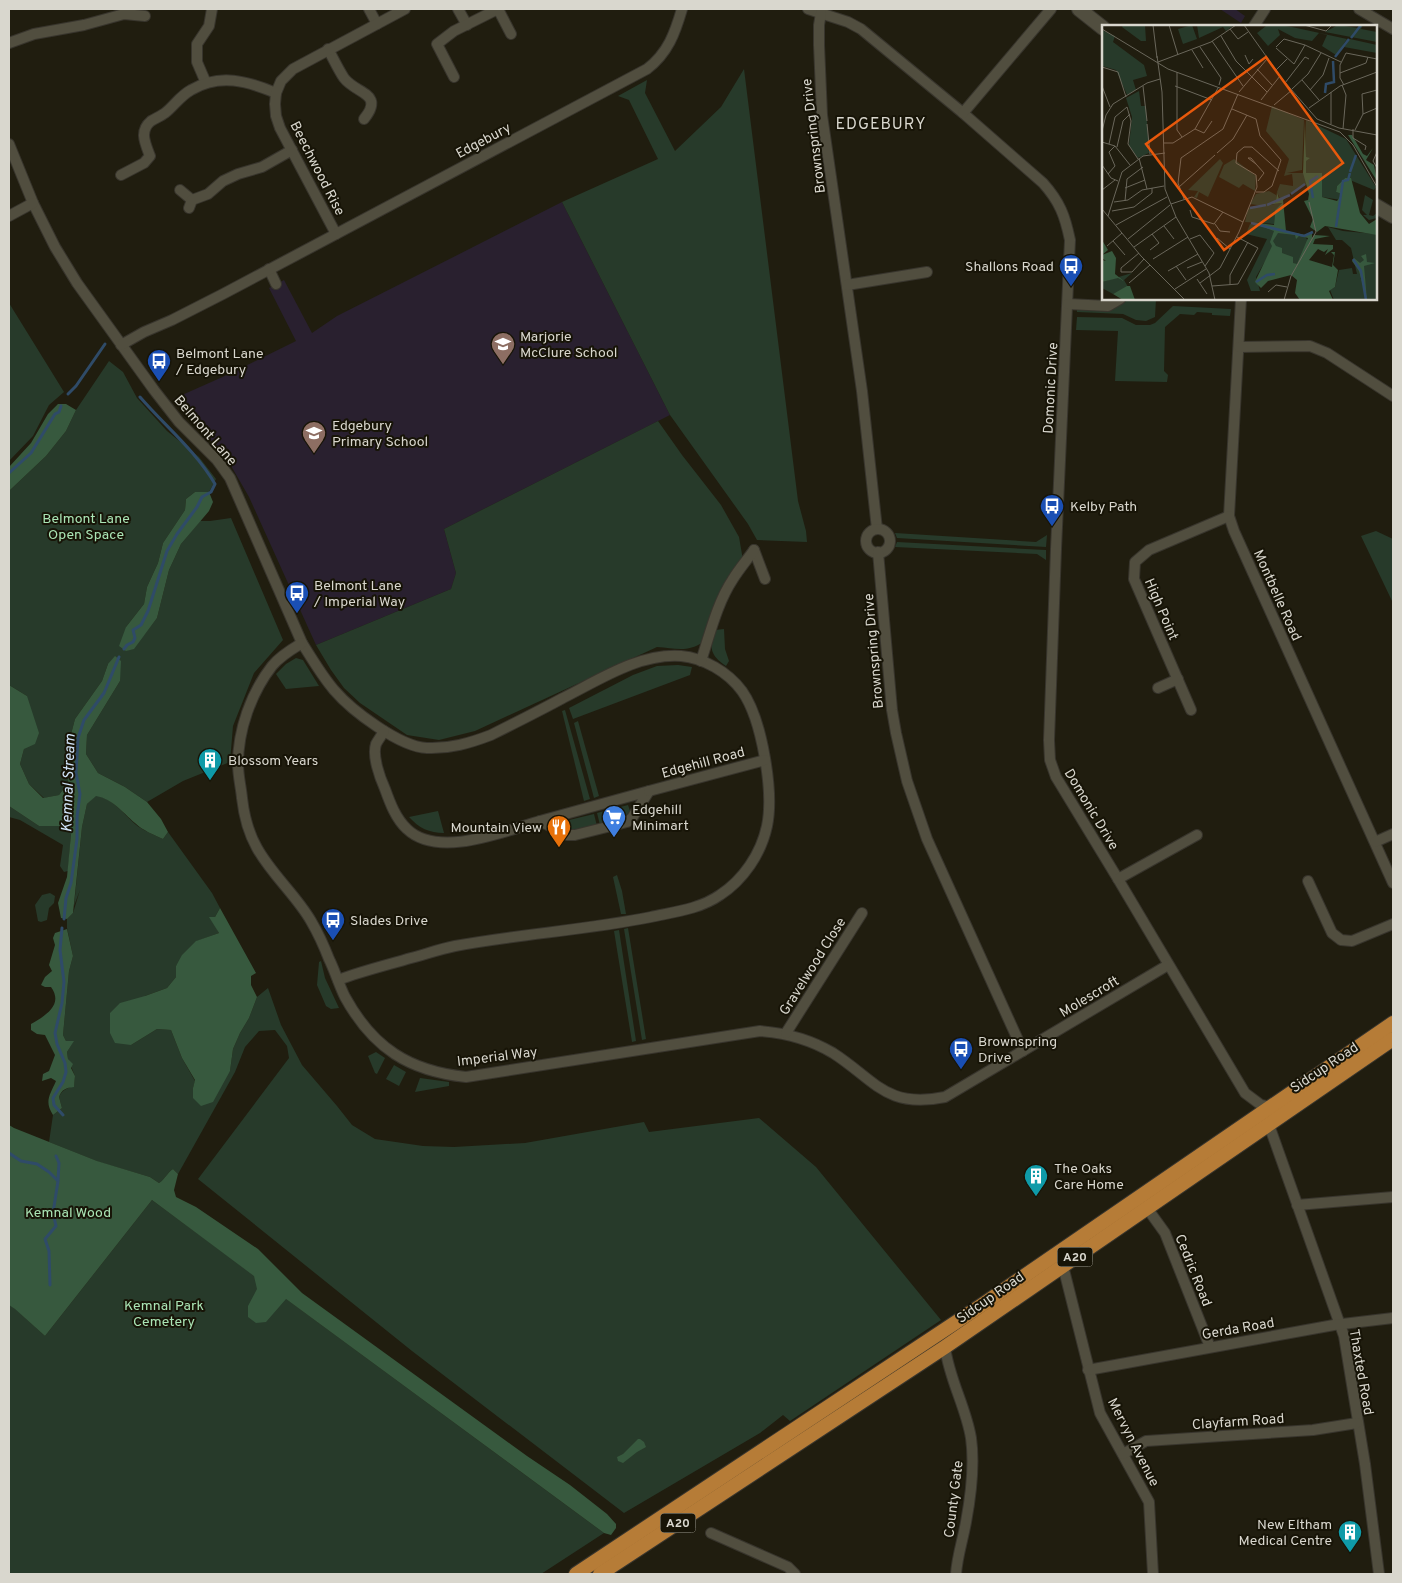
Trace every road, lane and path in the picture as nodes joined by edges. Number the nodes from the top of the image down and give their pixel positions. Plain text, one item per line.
1 (212, 9) edge
2 (369, 9) edge
3 (405, 9) edge
4 (458, 9) edge
5 (682, 9) edge
6 (808, 9) edge
7 (1051, 9) edge
8 (1079, 9) edge
9 (1265, 9) edge
10 (1359, 9) edge
11 (821, 13) junction
12 (145, 16) dead end
13 (376, 24) junction
14 (467, 24) junction
15 (1255, 25) edge
16 (1102, 27) edge
17 (1393, 29) edge
18 (512, 34) dead end
19 (9, 43) edge
20 (328, 49) junction
21 (454, 77) dead end
22 (206, 83) junction
23 (276, 93) junction
24 (963, 113) junction
25 (364, 120) dead end
26 (9, 144) edge
27 (292, 150) junction
28 (120, 175) dead end
29 (180, 190) dead end
30 (33, 203) junction
31 (1377, 207) edge
32 (9, 216) edge
33 (1393, 216) edge
34 (336, 234) junction
35 (268, 269) junction
36 (927, 272) dead end
37 (276, 284) dead end
38 (847, 284) junction
39 (1118, 300) edge
40 (1241, 300) edge
41 (1068, 304) junction
42 (121, 345) junction
43 (1239, 347) junction
44 (1393, 396) edge
45 (1229, 516) junction
46 (877, 529) junction
47 (878, 552) junction
48 (765, 579) dead end
49 (302, 643) junction
50 (701, 661) junction
51 (1178, 679) junction
52 (1158, 688) dead end
53 (1192, 710) dead end
54 (384, 731) junction
55 (765, 760) junction
56 (649, 791) junction
57 (540, 821) junction
58 (1393, 834) edge
59 (1197, 835) dead end
60 (1375, 842) junction
61 (1118, 879) junction
62 (1308, 881) dead end
63 (1393, 883) edge
64 (862, 913) dead end
65 (1393, 924) edge
66 (1168, 965) junction
67 (338, 980) junction
68 (1393, 1023) edge
69 (786, 1033) junction
70 (1393, 1039) edge
71 (1023, 1051) junction
72 (1272, 1107) junction
73 (1269, 1125) junction
74 (1393, 1197) edge
75 (1297, 1205) junction
76 (1147, 1208) junction
77 (1063, 1266) junction
78 (1393, 1318) edge
79 (1340, 1324) junction
80 (945, 1347) junction
81 (1210, 1347) junction
82 (928, 1358) junction
83 (949, 1370) junction
84 (1088, 1370) junction
85 (1357, 1423) junction
86 (1122, 1454) junction
87 (711, 1533) dead end
88 (576, 1574) edge
89 (600, 1574) edge
90 (795, 1574) edge
91 (956, 1574) edge
92 (1153, 1574) edge
93 (1379, 1574) edge

1 - 22 street
2 - 13 street
3 - 13 street
4 - 14 street
5 - 34 street, Edgebury
6 - 11 street, Domonic Drive
7 - 24 street
8 - 16 main road
9 - 15 street
10 - 17 street
11 - 24 street, Domonic Drive
11 - 38 street, Brownspring Drive
12 - 19 street
13 - 20 street
14 - 18 street
14 - 21 street
20 - 23 street
20 - 25 street
22 - 23 street
22 - 28 street
23 - 27 street, Beechwood Rise
24 - 41 street, Domonic Drive
26 - 30 street, Belmont Lane
27 - 29 street
27 - 34 street, Beechwood Rise
30 - 32 street
30 - 42 street, Belmont Lane
31 - 33 main road
34 - 35 street, Edgebury
35 - 37 street
35 - 42 street, Edgebury
36 - 38 street
38 - 46 street, Brownspring Drive
39 - 41 street
40 - 43 street, Montbelle Road
41 - 61 street, Domonic Drive
42 - 49 street, Belmont Lane
43 - 44 street
43 - 45 street, Montbelle Road
45 - 51 street, High Point
45 - 60 street, Montbelle Road
46 - 47 street, Brownspring Drive
46 - 47 street, Brownspring Drive
47 - 71 street, Brownspring Drive
48 - 50 street
49 - 54 street
49 - 67 street, Imperial Way
50 - 54 street
50 - 55 street
51 - 52 street
51 - 53 street, High Point
54 - 57 street, Edgehill Road
55 - 56 street, Edgehill Road
55 - 67 street
56 - 57 street, Edgehill Road
56 - 57 street, Edgehill Road
58 - 60 street
59 - 61 street
60 - 63 street, Montbelle Road
61 - 66 street, Domonic Drive
62 - 65 street
64 - 69 street, Gravelwood Close
66 - 71 street, Molescroft
66 - 72 street, Domonic Drive
67 - 69 street, Imperial Way
68 - 72 highway, Sidcup Road / A20
69 - 71 street, Imperial Way
70 - 73 highway, Sidcup Road / A20
72 - 88 highway, Sidcup Road / A20
73 - 75 street, Thaxted Road
73 - 76 highway, Sidcup Road / A20
74 - 75 street
75 - 79 street, Thaxted Road
76 - 77 highway, Sidcup Road / A20
76 - 81 street, Cedric Road
77 - 80 highway, Sidcup Road / A20
77 - 84 street, Mervyn Avenue
78 - 79 street, Gerda Road
79 - 81 street, Gerda Road
79 - 85 street, Thaxted Road
80 - 82 highway, Sidcup Road / A20
80 - 83 street, County Gate
81 - 84 street, Gerda Road
82 - 83 street
82 - 89 highway, Sidcup Road / A20
83 - 91 street, County Gate
84 - 86 street, Mervyn Avenue
85 - 86 street, Clayfarm Road
85 - 93 street, Thaxted Road
86 - 92 street, Mervyn Avenue
87 - 90 street

